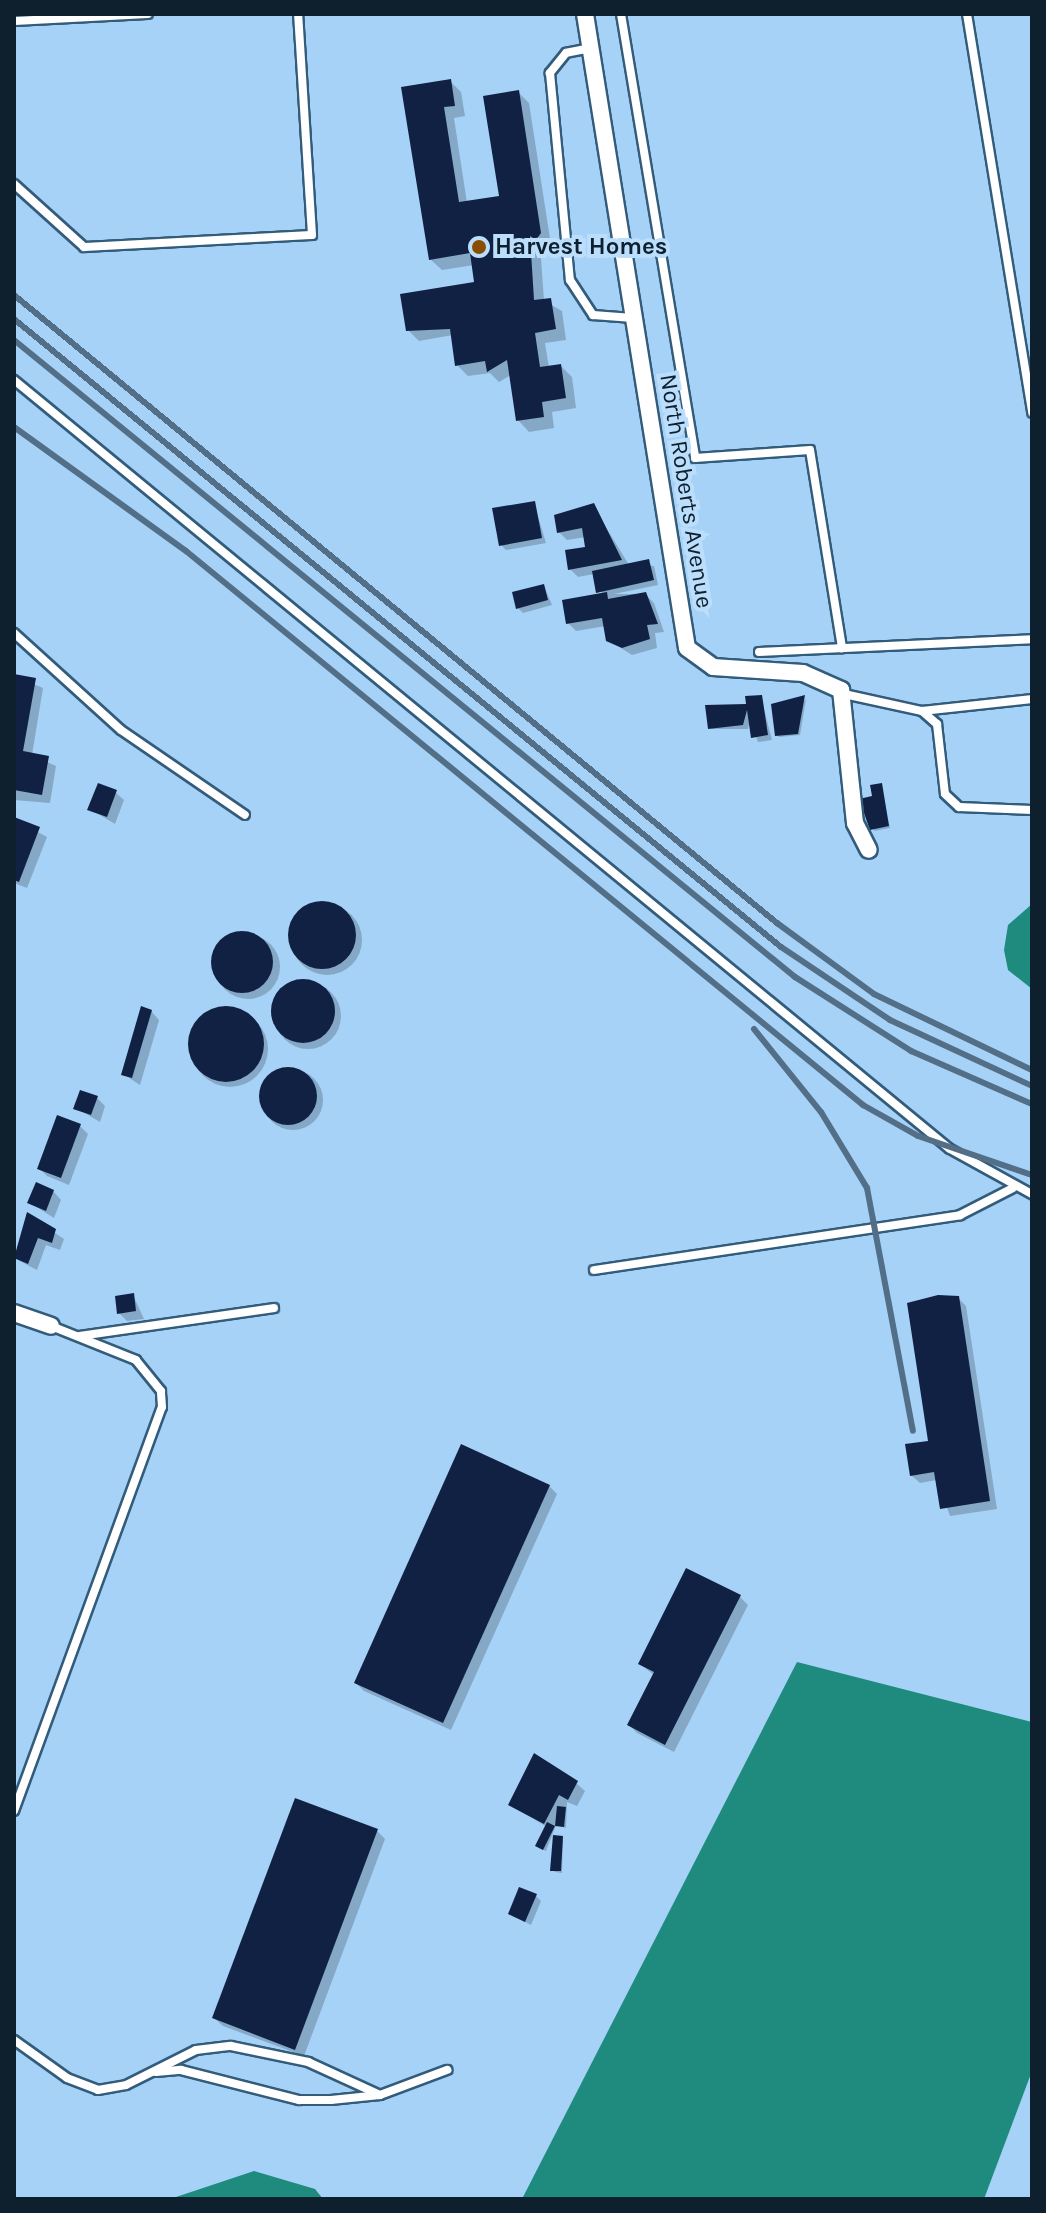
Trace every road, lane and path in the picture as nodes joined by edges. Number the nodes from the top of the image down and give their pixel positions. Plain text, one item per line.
1 (148, 14) edge
2 (298, 14) edge
3 (585, 14) edge
4 (621, 14) edge
5 (967, 14) edge
6 (14, 21) edge
7 (591, 48) junction
8 (14, 184) edge
9 (634, 318) junction
10 (14, 380) edge
11 (1032, 413) edge
12 (14, 633) edge
13 (1032, 639) edge
14 (842, 648) junction
15 (759, 652) dead end
16 (844, 694) junction
17 (1032, 699) edge
18 (922, 711) junction
19 (1032, 810) edge
20 (245, 815) dead end
21 (869, 850) dead end
22 (1013, 1188) junction
23 (1032, 1194) edge
24 (594, 1270) dead end
25 (274, 1308) dead end
26 (14, 1313) edge
27 (51, 1326) joint
28 (80, 1336) junction
29 (14, 1811) edge
30 (14, 2040) edge
31 (447, 2070) dead end
32 (152, 2073) junction
33 (380, 2095) junction

1 - 6 lane
2 - 8 lane
3 - 7 street, North Roberts Avenue
4 - 14 lane
5 - 11 lane
7 - 9 street, North Roberts Avenue
7 - 9 lane
9 - 16 street, North Roberts Avenue
10 - 22 lane
12 - 20 lane
13 - 14 lane
14 - 15 lane
16 - 18 lane
16 - 21 street
17 - 18 lane
18 - 19 lane
22 - 23 lane
22 - 24 lane
25 - 28 lane
26 - 27 street
27 - 28 lane
28 - 29 lane
30 - 32 lane
31 - 33 lane
32 - 33 lane
32 - 33 lane

